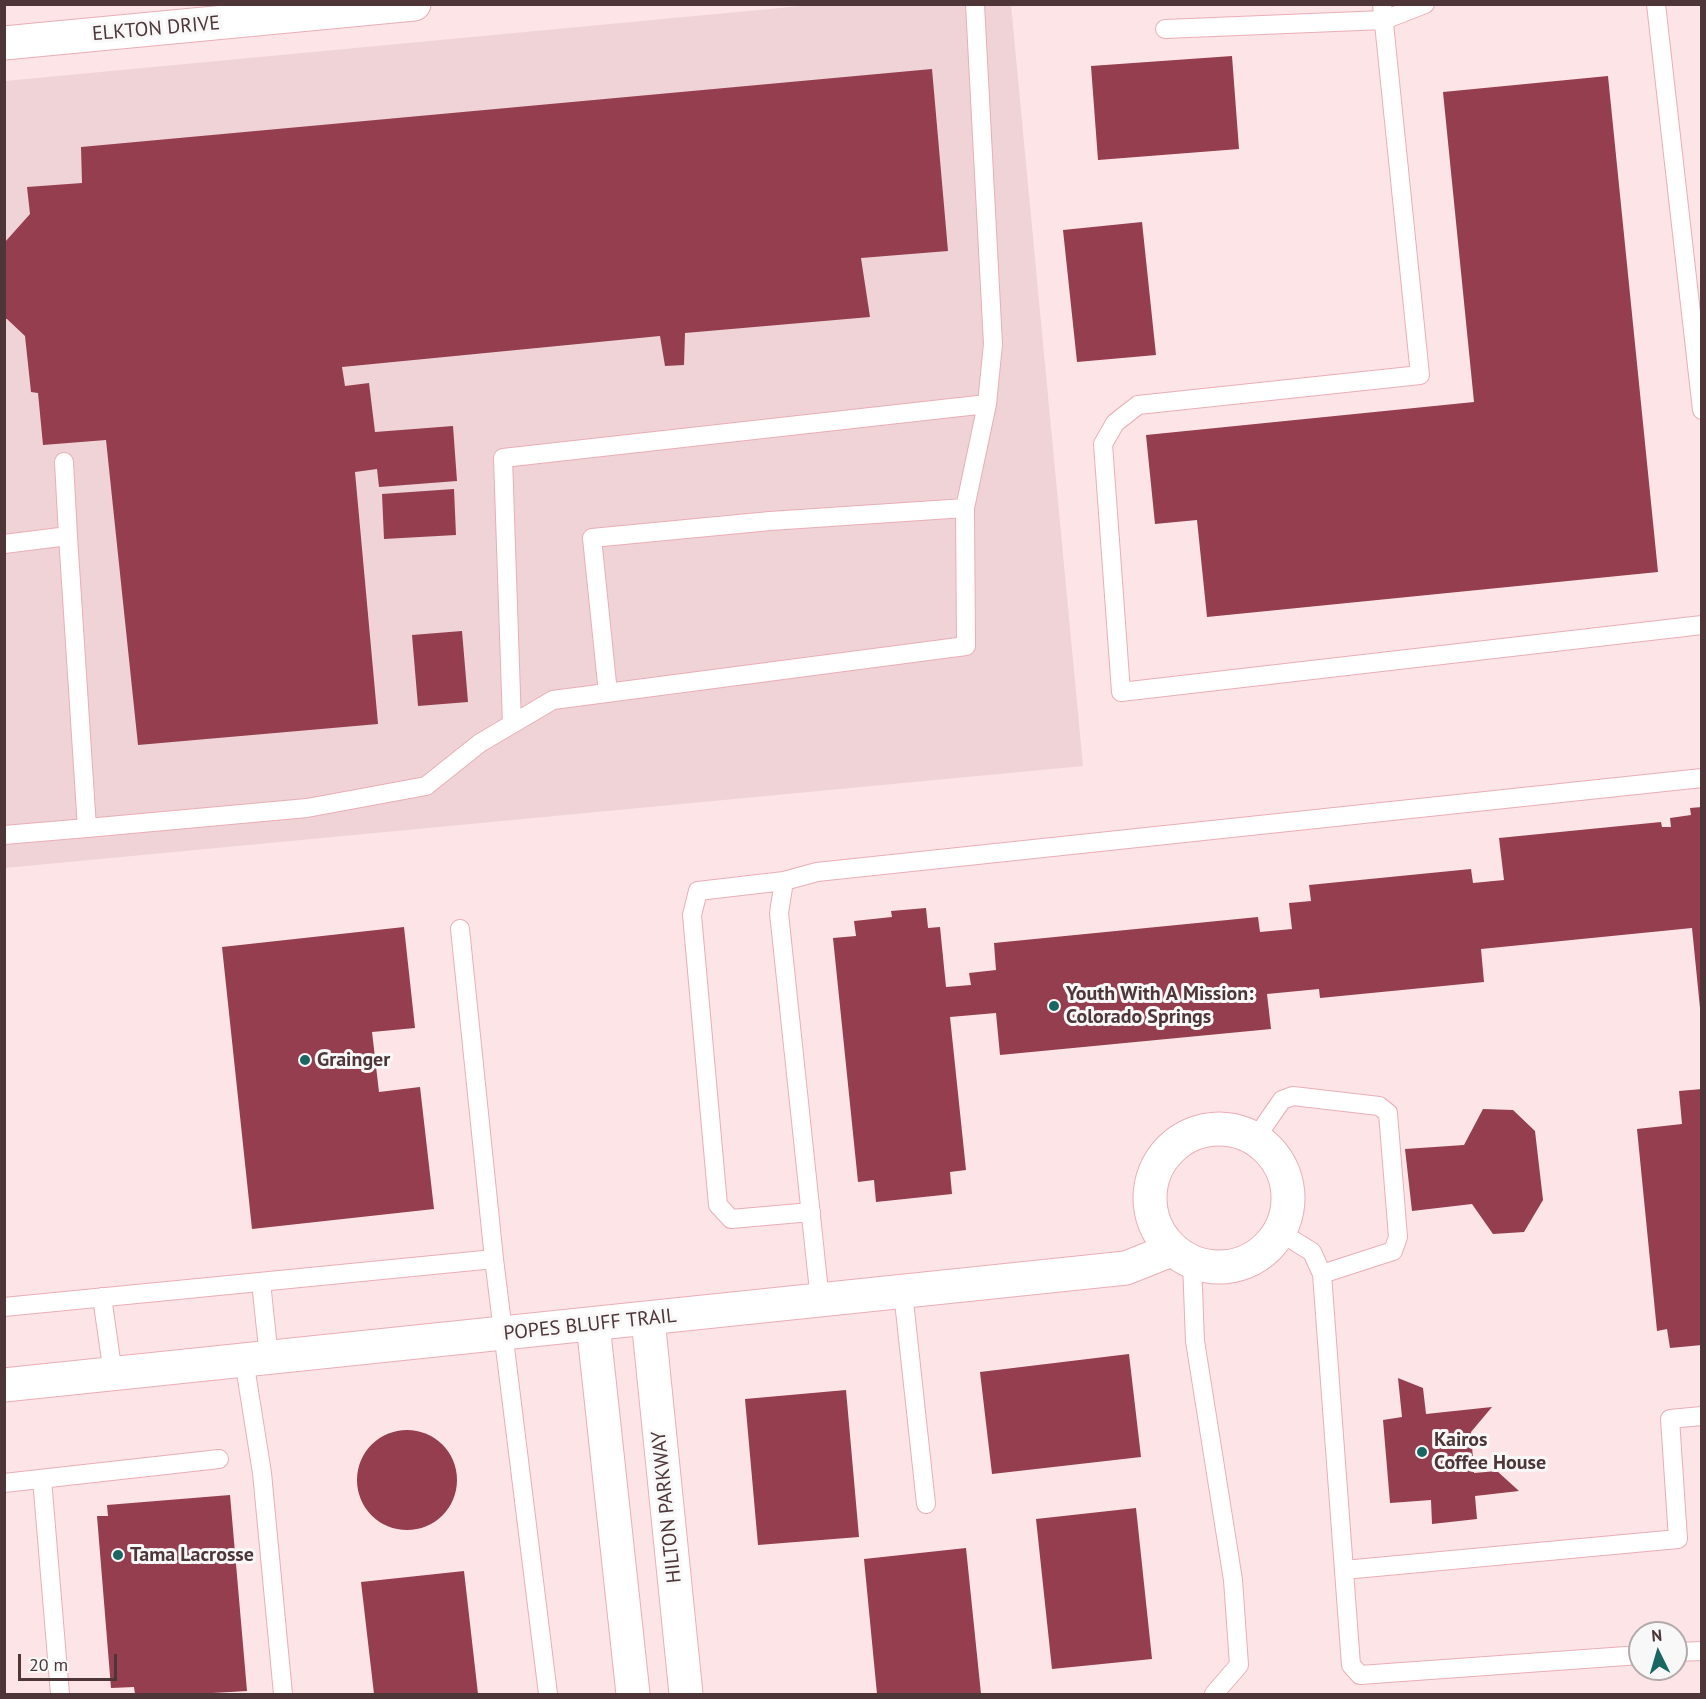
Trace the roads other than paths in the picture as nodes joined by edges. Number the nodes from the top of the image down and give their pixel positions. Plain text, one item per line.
1 (414, 4) edge
2 (975, 4) edge
3 (1425, 4) edge
4 (1656, 4) edge
5 (1383, 12) edge
6 (1165, 29) dead end
7 (40, 40) junction
8 (4, 43) edge
9 (4, 51) edge
10 (987, 404) junction
11 (1701, 410) edge
12 (64, 462) dead end
13 (965, 508) junction
14 (68, 536) junction
15 (4, 544) edge
16 (1701, 625) edge
17 (608, 693) junction
18 (512, 724) junction
19 (1701, 778) edge
20 (87, 828) junction
21 (4, 835) edge
22 (784, 881) junction
23 (460, 929) dead end
24 (1255, 1139) junction
25 (811, 1212) junction
26 (1280, 1232) junction
27 (1182, 1256) junction
28 (494, 1259) junction
29 (1322, 1274) junction
30 (261, 1282) junction
31 (903, 1292) junction
32 (102, 1297) junction
33 (820, 1301) junction
34 (4, 1307) edge
35 (648, 1319) junction
36 (593, 1324) junction
37 (502, 1333) junction
38 (256, 1359) junction
39 (113, 1374) junction
40 (4, 1385) edge
41 (1701, 1416) edge
42 (219, 1460) dead end
43 (42, 1479) junction
44 (4, 1483) edge
45 (926, 1504) dead end
46 (1344, 1570) junction
47 (1628, 1656) edge
48 (60, 1695) edge
49 (283, 1695) edge
50 (548, 1695) edge
51 (633, 1695) edge
52 (686, 1695) edge
53 (1214, 1695) edge

1 - 7 street, ELKTON DRIVE
2 - 10 lane
3 - 5 lane
4 - 11 lane
5 - 6 lane
5 - 16 lane
7 - 8 street, ELKTON DRIVE
7 - 9 street
10 - 13 lane
10 - 18 lane
12 - 14 lane
13 - 17 lane
13 - 17 lane
14 - 15 lane
14 - 20 lane
17 - 18 lane
18 - 20 lane
19 - 22 lane
20 - 21 lane
22 - 25 lane
22 - 25 lane
23 - 28 lane
24 - 26 street, POPES BLUFF TRAIL
24 - 27 street, POPES BLUFF TRAIL
24 - 29 lane
25 - 33 lane
26 - 27 street, POPES BLUFF TRAIL
26 - 29 lane
27 - 31 street, POPES BLUFF TRAIL
27 - 53 lane
28 - 30 lane
28 - 37 lane
29 - 46 lane
30 - 32 lane
30 - 38 lane
31 - 33 street, POPES BLUFF TRAIL
31 - 45 lane
32 - 34 lane
32 - 39 lane
33 - 35 street, POPES BLUFF TRAIL
35 - 36 street, POPES BLUFF TRAIL
35 - 52 street, HILTON PARKWAY
36 - 37 street, POPES BLUFF TRAIL
36 - 51 street
37 - 38 street, POPES BLUFF TRAIL
37 - 50 lane
38 - 39 street, POPES BLUFF TRAIL
38 - 49 lane
39 - 40 street, POPES BLUFF TRAIL
41 - 46 lane
42 - 43 lane
43 - 44 lane
43 - 48 lane
46 - 47 lane

